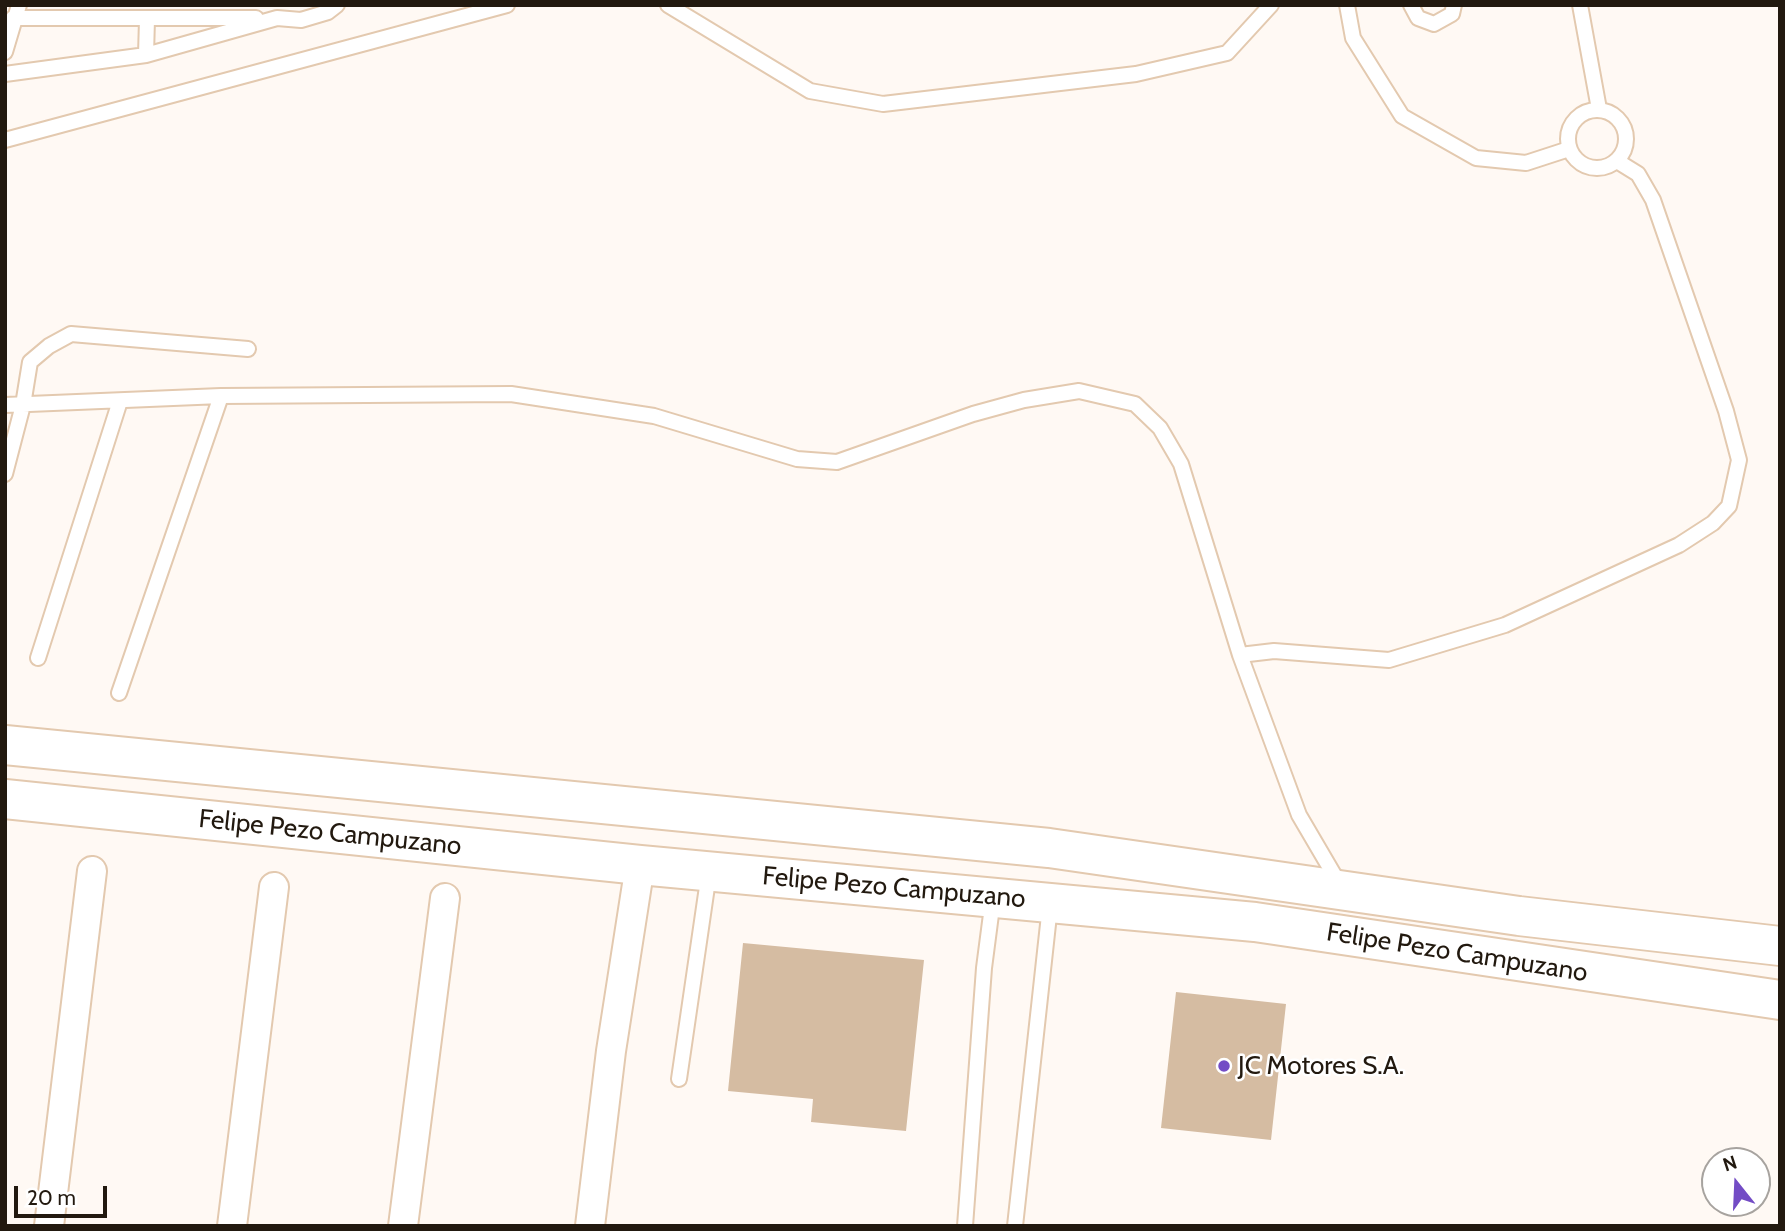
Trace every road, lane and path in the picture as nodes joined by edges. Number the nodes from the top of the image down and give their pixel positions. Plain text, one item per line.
1 (337, 5) edge
2 (507, 5) edge
3 (668, 5) edge
4 (1271, 5) edge
5 (1347, 5) edge
6 (1411, 5) edge
7 (1454, 5) edge
8 (1580, 5) edge
9 (16, 12) edge
10 (277, 18) junction
11 (147, 19) junction
12 (5, 52) edge
13 (146, 55) junction
14 (5, 74) edge
15 (1599, 109) junction
16 (5, 140) edge
17 (1569, 149) junction
18 (1617, 161) junction
19 (248, 349) dead end
20 (221, 396) junction
21 (120, 401) junction
22 (5, 405) edge
23 (23, 405) junction
24 (5, 474) edge
25 (1240, 655) junction
26 (38, 658) dead end
27 (119, 693) dead end
28 (5, 745) edge
29 (5, 799) edge
30 (1049, 848) junction
31 (640, 865) junction
32 (709, 871) junction
33 (92, 872) dead end
34 (274, 887) dead end
35 (1343, 890) junction
36 (445, 898) dead end
37 (993, 898) junction
38 (1045, 903) junction
39 (1780, 946) edge
40 (1780, 1000) edge
41 (679, 1079) dead end
42 (48, 1226) edge
43 (232, 1226) edge
44 (403, 1226) edge
45 (590, 1226) edge
46 (965, 1226) edge
47 (1015, 1226) edge

1 - 10 lane
2 - 16 lane
3 - 4 lane
5 - 17 lane
6 - 7 lane
8 - 15 lane
9 - 11 lane
9 - 12 lane
10 - 11 lane
10 - 13 lane
11 - 13 lane
13 - 14 lane
15 - 17 lane
15 - 18 lane
17 - 18 lane
18 - 25 lane
19 - 23 lane
20 - 21 lane
20 - 25 lane
20 - 27 lane
21 - 23 lane
21 - 26 lane
22 - 23 lane
23 - 24 lane
25 - 35 lane
28 - 30 main road, Felipe Pezo Campuzano
29 - 31 main road, Felipe Pezo Campuzano
30 - 35 main road, Felipe Pezo Campuzano
30 - 38 main road
31 - 32 main road, Felipe Pezo Campuzano
31 - 45 street
32 - 37 main road, Felipe Pezo Campuzano
32 - 41 lane
33 - 42 street
34 - 43 street
35 - 39 main road, Felipe Pezo Campuzano
36 - 44 street
37 - 38 main road, Felipe Pezo Campuzano
37 - 46 lane
38 - 40 main road, Felipe Pezo Campuzano
38 - 47 lane

